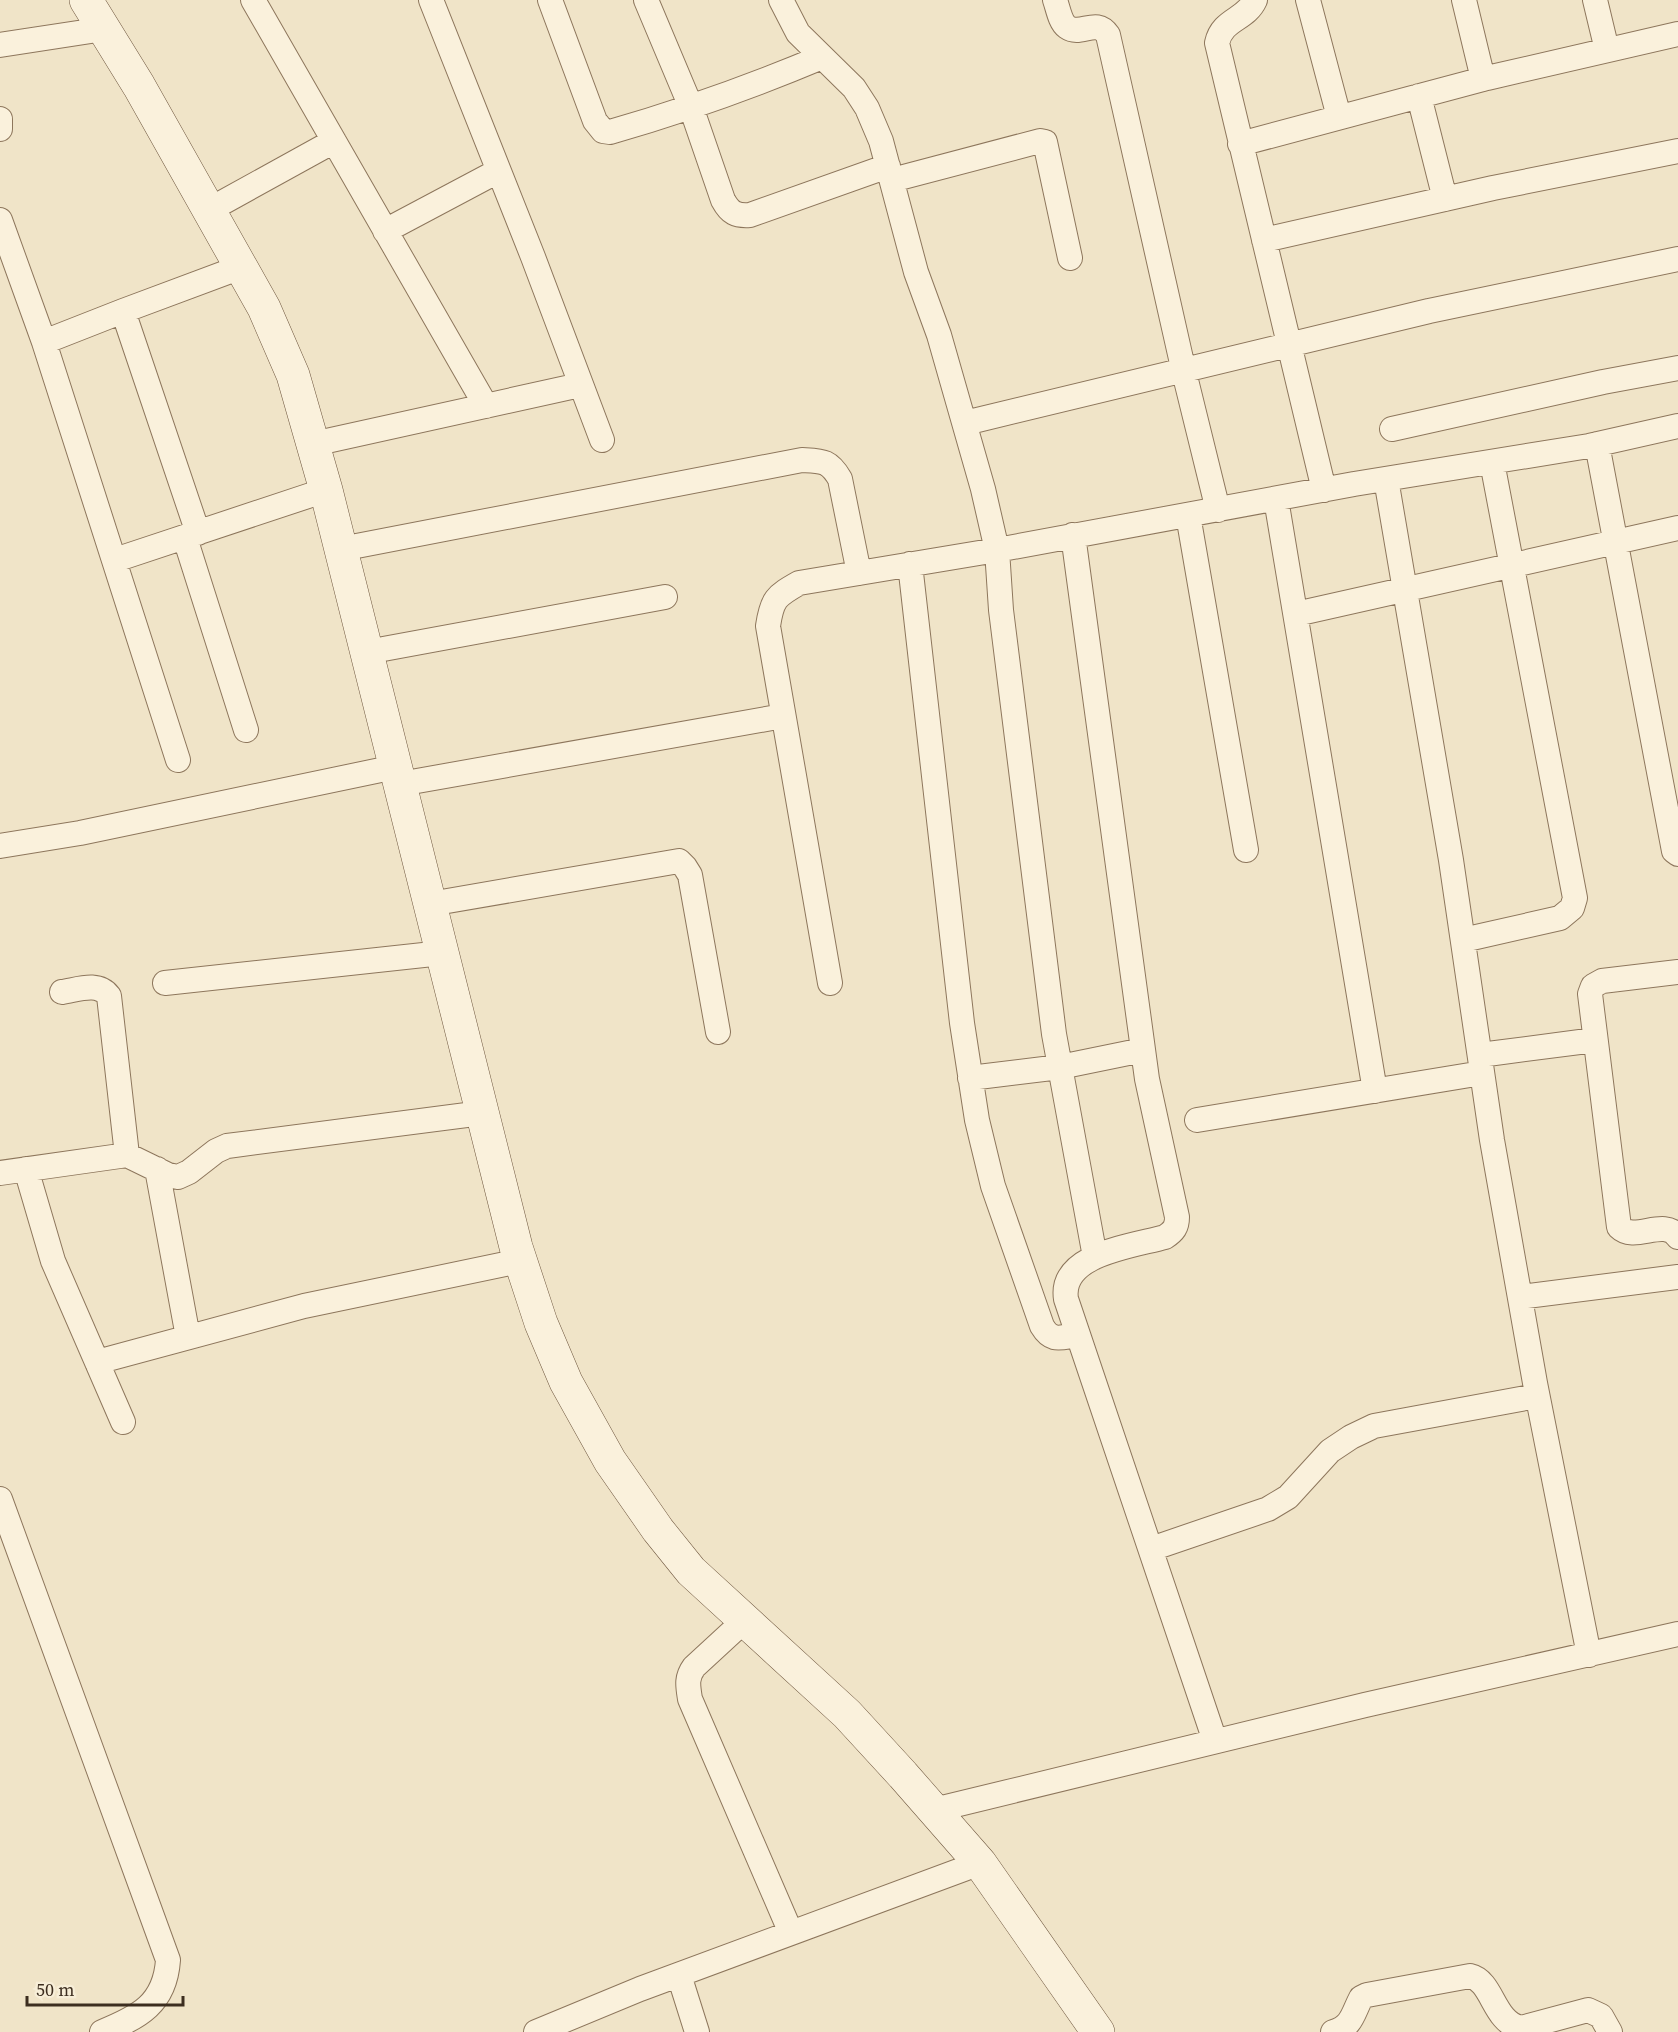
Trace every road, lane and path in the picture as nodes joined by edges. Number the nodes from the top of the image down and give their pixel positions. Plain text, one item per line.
1 (86, 0) edge
2 (253, 0) edge
3 (431, 0) edge
4 (550, 0) edge
5 (646, 0) edge
6 (781, 0) edge
7 (1055, 0) edge
8 (1256, 0) edge
9 (1308, 0) edge
10 (1464, 0) edge
11 (1595, 0) edge
12 (104, 29) junction
13 (1678, 34) edge
14 (0, 45) edge
15 (1608, 50) junction
16 (822, 57) junction
17 (1484, 79) junction
18 (1419, 96) junction
19 (691, 107) junction
20 (1339, 117) junction
21 (0, 119) edge
22 (0, 129) edge
23 (334, 141) junction
24 (1239, 144) junction
25 (1678, 151) edge
26 (498, 171) junction
27 (890, 173) junction
28 (1445, 199) junction
29 (209, 210) junction
30 (0, 220) edge
31 (385, 231) junction
32 (1264, 240) junction
33 (1070, 258) dead end
34 (1678, 259) edge
35 (241, 267) junction
36 (123, 310) junction
37 (44, 342) junction
38 (1290, 345) junction
39 (1678, 368) edge
40 (1184, 372) junction
41 (580, 385) junction
42 (486, 406) junction
43 (965, 423) junction
44 (1678, 426) edge
45 (1392, 429) dead end
46 (602, 440) dead end
47 (313, 444) junction
48 (1597, 444) junction
49 (1492, 462) junction
50 (1386, 479) junction
51 (326, 490) junction
52 (1324, 490) junction
53 (1276, 499) junction
54 (1218, 510) junction
55 (1188, 515) junction
56 (1678, 528) edge
57 (191, 535) junction
58 (1073, 536) junction
59 (1616, 543) junction
60 (341, 549) junction
61 (997, 550) junction
62 (115, 560) junction
63 (910, 564) junction
64 (1512, 566) junction
65 (859, 573) junction
66 (1404, 589) junction
67 (665, 597) dead end
68 (1296, 614) junction
69 (367, 652) junction
70 (783, 716) junction
71 (246, 730) dead end
72 (178, 760) dead end
73 (398, 775) junction
74 (0, 846) edge
75 (1246, 850) dead end
76 (1678, 855) edge
77 (430, 904) junction
78 (1463, 940) junction
79 (442, 952) junction
80 (1678, 972) edge
81 (165, 983) dead end
82 (830, 983) dead end
83 (62, 992) dead end
84 (718, 1032) dead end
85 (1595, 1040) junction
86 (1143, 1050) junction
87 (1481, 1064) junction
88 (1060, 1067) junction
89 (970, 1078) junction
90 (1375, 1091) junction
91 (482, 1113) junction
92 (1197, 1120) dead end
93 (127, 1155) junction
94 (26, 1169) junction
95 (157, 1169) junction
96 (0, 1173) edge
97 (1678, 1237) edge
98 (1095, 1257) junction
99 (520, 1261) junction
100 (1678, 1277) edge
101 (1520, 1297) junction
102 (1078, 1335) junction
103 (188, 1338) junction
104 (97, 1362) junction
105 (1538, 1396) junction
106 (123, 1422) dead end
107 (0, 1498) edge
108 (1150, 1549) junction
109 (745, 1620) junction
110 (1678, 1634) edge
111 (1589, 1654) junction
112 (1215, 1741) junction
113 (934, 1810) junction
114 (980, 1863) junction
115 (791, 1933) junction
116 (679, 1975) junction
117 (135, 2026) edge
118 (102, 2032) edge
119 (536, 2032) edge
120 (697, 2032) edge
121 (1098, 2032) edge
122 (1332, 2032) edge
123 (1610, 2032) edge

1 - 12 street
2 - 23 street
3 - 26 street
4 - 19 street
5 - 19 street
6 - 16 street
7 - 40 street
8 - 24 street
9 - 20 street
10 - 17 street
11 - 15 street
12 - 14 street
12 - 29 street
13 - 15 street
15 - 17 street
16 - 19 street
16 - 27 street
17 - 18 street
18 - 20 street
18 - 28 street
19 - 27 street
20 - 24 street
21 - 22 street
23 - 29 street
23 - 31 street
24 - 32 street
25 - 28 street
26 - 31 street
26 - 41 street
27 - 33 street
27 - 43 street
28 - 32 street
29 - 35 street
30 - 37 street
31 - 42 street
32 - 38 street
34 - 38 street
35 - 36 street
35 - 47 street
36 - 37 street
36 - 57 street
37 - 62 street
38 - 40 street
38 - 52 street
39 - 45 street
40 - 43 street
40 - 54 street
41 - 42 street
41 - 46 street
42 - 47 street
43 - 61 street
44 - 48 street
47 - 51 street
48 - 49 street
48 - 59 street
49 - 50 street
49 - 64 street
50 - 52 street
50 - 66 street
51 - 57 street
51 - 60 street
52 - 53 street
53 - 54 street
53 - 68 street
54 - 55 street
55 - 58 street
55 - 75 street
56 - 59 street
57 - 62 street
57 - 71 street
58 - 61 street
58 - 86 street
59 - 64 street
59 - 76 street
60 - 65 street
60 - 69 street
61 - 63 street
61 - 88 street
62 - 72 street
63 - 65 street
63 - 89 street
64 - 66 street
64 - 78 street
65 - 70 street
66 - 68 street
66 - 78 street
67 - 69 street
68 - 90 street
69 - 73 street
70 - 73 street
70 - 82 street
73 - 74 street
73 - 77 street
77 - 79 street
77 - 84 street
78 - 87 street
79 - 81 street
79 - 91 street
80 - 85 street
83 - 93 street
85 - 87 street
85 - 97 street
86 - 88 street
86 - 98 street
87 - 90 street
87 - 101 street
88 - 89 street
88 - 98 street
89 - 102 street
90 - 92 street
91 - 95 street
91 - 99 street
93 - 94 street
93 - 95 street
94 - 96 street
94 - 104 street
95 - 103 street
98 - 102 street
99 - 103 street
99 - 109 street
100 - 101 street
101 - 105 street
102 - 108 street
103 - 104 street
104 - 106 street
105 - 108 street
105 - 111 street
107 - 117 street
108 - 112 street
109 - 113 street
109 - 115 street
110 - 111 street
111 - 112 street
112 - 113 street
113 - 114 street
114 - 115 street
114 - 121 street
115 - 116 street
116 - 119 street
116 - 120 street
117 - 118 street
122 - 123 street

